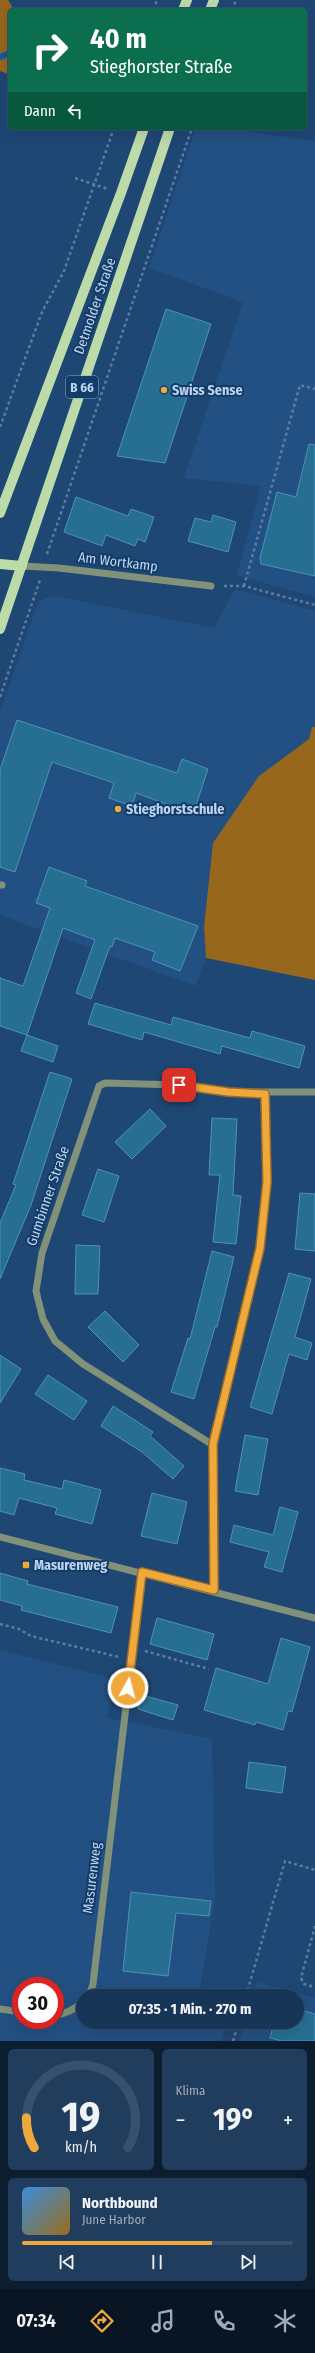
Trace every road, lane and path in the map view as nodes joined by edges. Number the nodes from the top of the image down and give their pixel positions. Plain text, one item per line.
1 (113, 130) edge
2 (143, 130) edge
3 (169, 130) edge
4 (191, 130) edge
5 (75, 178) dead end
6 (94, 184) junction
7 (315, 389) edge
8 (0, 427) edge
9 (0, 513) edge
10 (47, 556) dead end
11 (0, 564) edge
12 (22, 566) junction
13 (211, 586) joint
14 (244, 586) junction
15 (37, 589) dead end
16 (315, 605) edge
17 (0, 629) edge
18 (0, 697) edge
19 (315, 1092) edge
20 (265, 1094) junction
21 (213, 1444) junction
22 (0, 1537) edge
23 (142, 1572) junction
24 (214, 1590) junction
25 (315, 1618) edge
26 (0, 1624) edge
27 (133, 1648) junction
28 (132, 1660) junction
29 (209, 1669) dead end
30 (315, 1870) edge
31 (315, 1926) edge
32 (315, 1987) edge
33 (91, 1989) edge
34 (248, 1989) edge
35 (76, 2008) edge
36 (0, 2009) edge
37 (12, 2011) edge
38 (64, 2014) edge
39 (237, 2029) edge
40 (233, 2041) edge

1 - 6 path
2 - 9 main road, Detmolder Straße / B 66
3 - 12 main road, Detmolder Straße / B 66
4 - 10 path
5 - 6 path
6 - 8 path
7 - 14 path
11 - 12 main road
12 - 13 street, Am Wortkamp
12 - 17 main road, Detmolder Straße / B 66
13 - 14 path
14 - 16 path
15 - 18 path
19 - 20 street, Gumbinner Straße
20 - 21 street
20 - 21 street, Gumbinner Straße
21 - 24 street
22 - 23 street
23 - 24 street
23 - 27 street, Masurenweg
24 - 25 street
26 - 28 path
27 - 28 street, Masurenweg
27 - 29 path
28 - 33 street, Masurenweg
30 - 34 path
31 - 32 path
35 - 38 street
36 - 37 street
39 - 40 path

